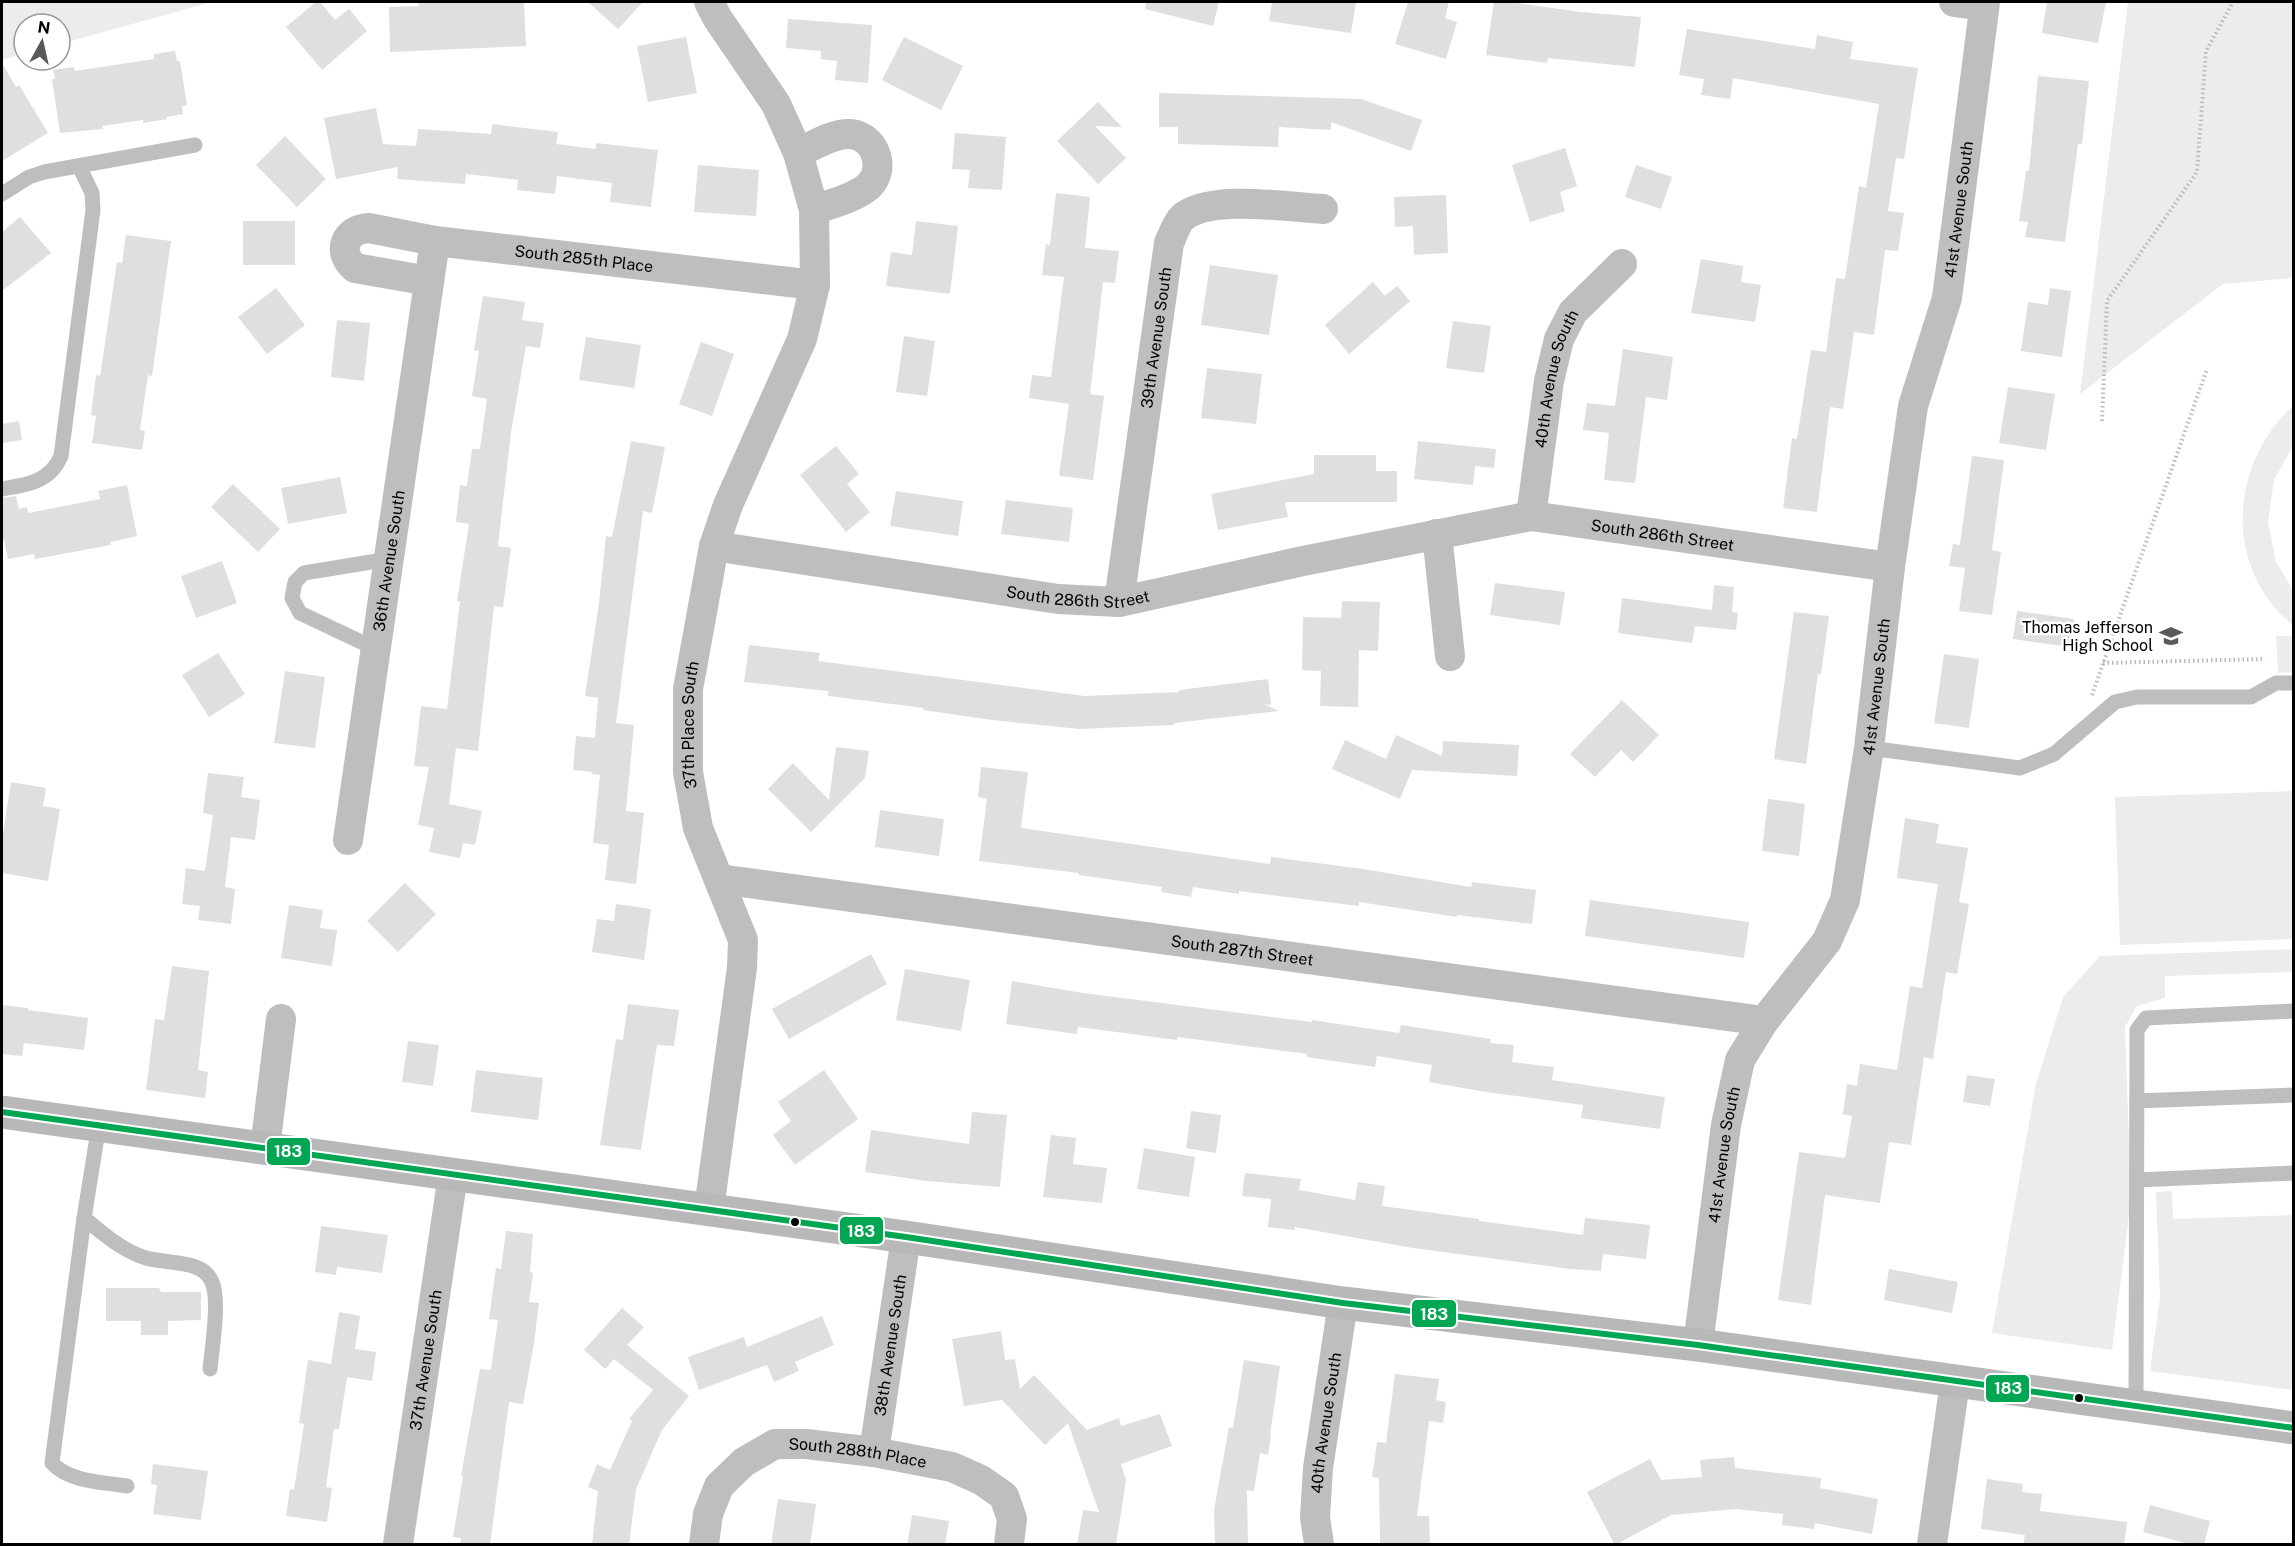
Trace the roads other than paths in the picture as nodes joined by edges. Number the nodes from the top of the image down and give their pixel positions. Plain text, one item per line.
1 (710, 2) edge
2 (1954, 2) edge
3 (1985, 4) edge
4 (195, 145) dead end
5 (798, 153) junction
6 (79, 166) junction
7 (2, 194) edge
8 (1323, 209) dead end
9 (814, 210) junction
10 (435, 241) junction
11 (1622, 264) dead end
12 (429, 281) junction
13 (815, 285) junction
14 (2, 489) edge
15 (1531, 516) junction
16 (1437, 534) junction
17 (714, 546) junction
18 (389, 559) junction
19 (1890, 567) junction
20 (1119, 602) junction
21 (376, 649) junction
22 (1450, 656) dead end
23 (2294, 683) edge
24 (1869, 748) junction
25 (348, 840) dead end
26 (719, 879) junction
27 (2294, 1011) edge
28 (281, 1019) dead end
29 (1764, 1021) junction
30 (2294, 1095) edge
31 (2137, 1101) junction
32 (2, 1112) edge
33 (99, 1125) junction
34 (265, 1148) junction
35 (2294, 1173) edge
36 (453, 1175) junction
37 (2137, 1180) junction
38 (709, 1209) junction
39 (84, 1218) junction
40 (906, 1237) junction
41 (1343, 1303) junction
42 (1698, 1345) junction
43 (210, 1369) dead end
44 (1955, 1382) junction
45 (2136, 1407) junction
46 (2294, 1428) edge
47 (874, 1452) junction
48 (127, 1486) dead end
49 (398, 1545) edge
50 (704, 1545) edge
51 (1009, 1545) edge
52 (1319, 1545) edge
53 (1932, 1545) edge

1 - 5 street
2 - 3 street
3 - 19 street, 41st Avenue South
4 - 6 lane
5 - 9 street
5 - 9 street
6 - 7 lane
6 - 14 lane
8 - 20 street, 39th Avenue South
9 - 13 street
10 - 12 street, 36th Avenue South
10 - 12 street, South 285th Place
10 - 13 street, South 285th Place
11 - 15 street, 40th Avenue South
12 - 18 street, 36th Avenue South
13 - 17 street, 37th Place South
15 - 16 street, South 286th Street
15 - 19 street, South 286th Street
16 - 20 street, South 286th Street
16 - 22 street
17 - 20 street, South 286th Street
17 - 26 street, 37th Place South
18 - 21 street, 36th Avenue South
18 - 21 lane
19 - 24 street, 41st Avenue South
21 - 25 street, 36th Avenue South
23 - 24 lane
24 - 29 street, 41st Avenue South
26 - 29 street, South 287th Street
26 - 38 street, 37th Place South
27 - 31 lane
28 - 34 street
29 - 42 street, 41st Avenue South
30 - 31 lane
31 - 37 lane
32 - 33 main road
33 - 34 main road
33 - 39 lane
34 - 36 main road
35 - 37 lane
36 - 38 main road
36 - 49 street, 37th Avenue South
37 - 45 lane
38 - 40 main road
39 - 43 lane
39 - 48 lane
40 - 41 main road
40 - 47 street, 38th Avenue South
41 - 42 main road
41 - 52 street, 40th Avenue South
42 - 44 main road
44 - 45 main road
44 - 53 street
45 - 46 main road
47 - 50 street, South 288th Place
47 - 51 street, South 288th Place

